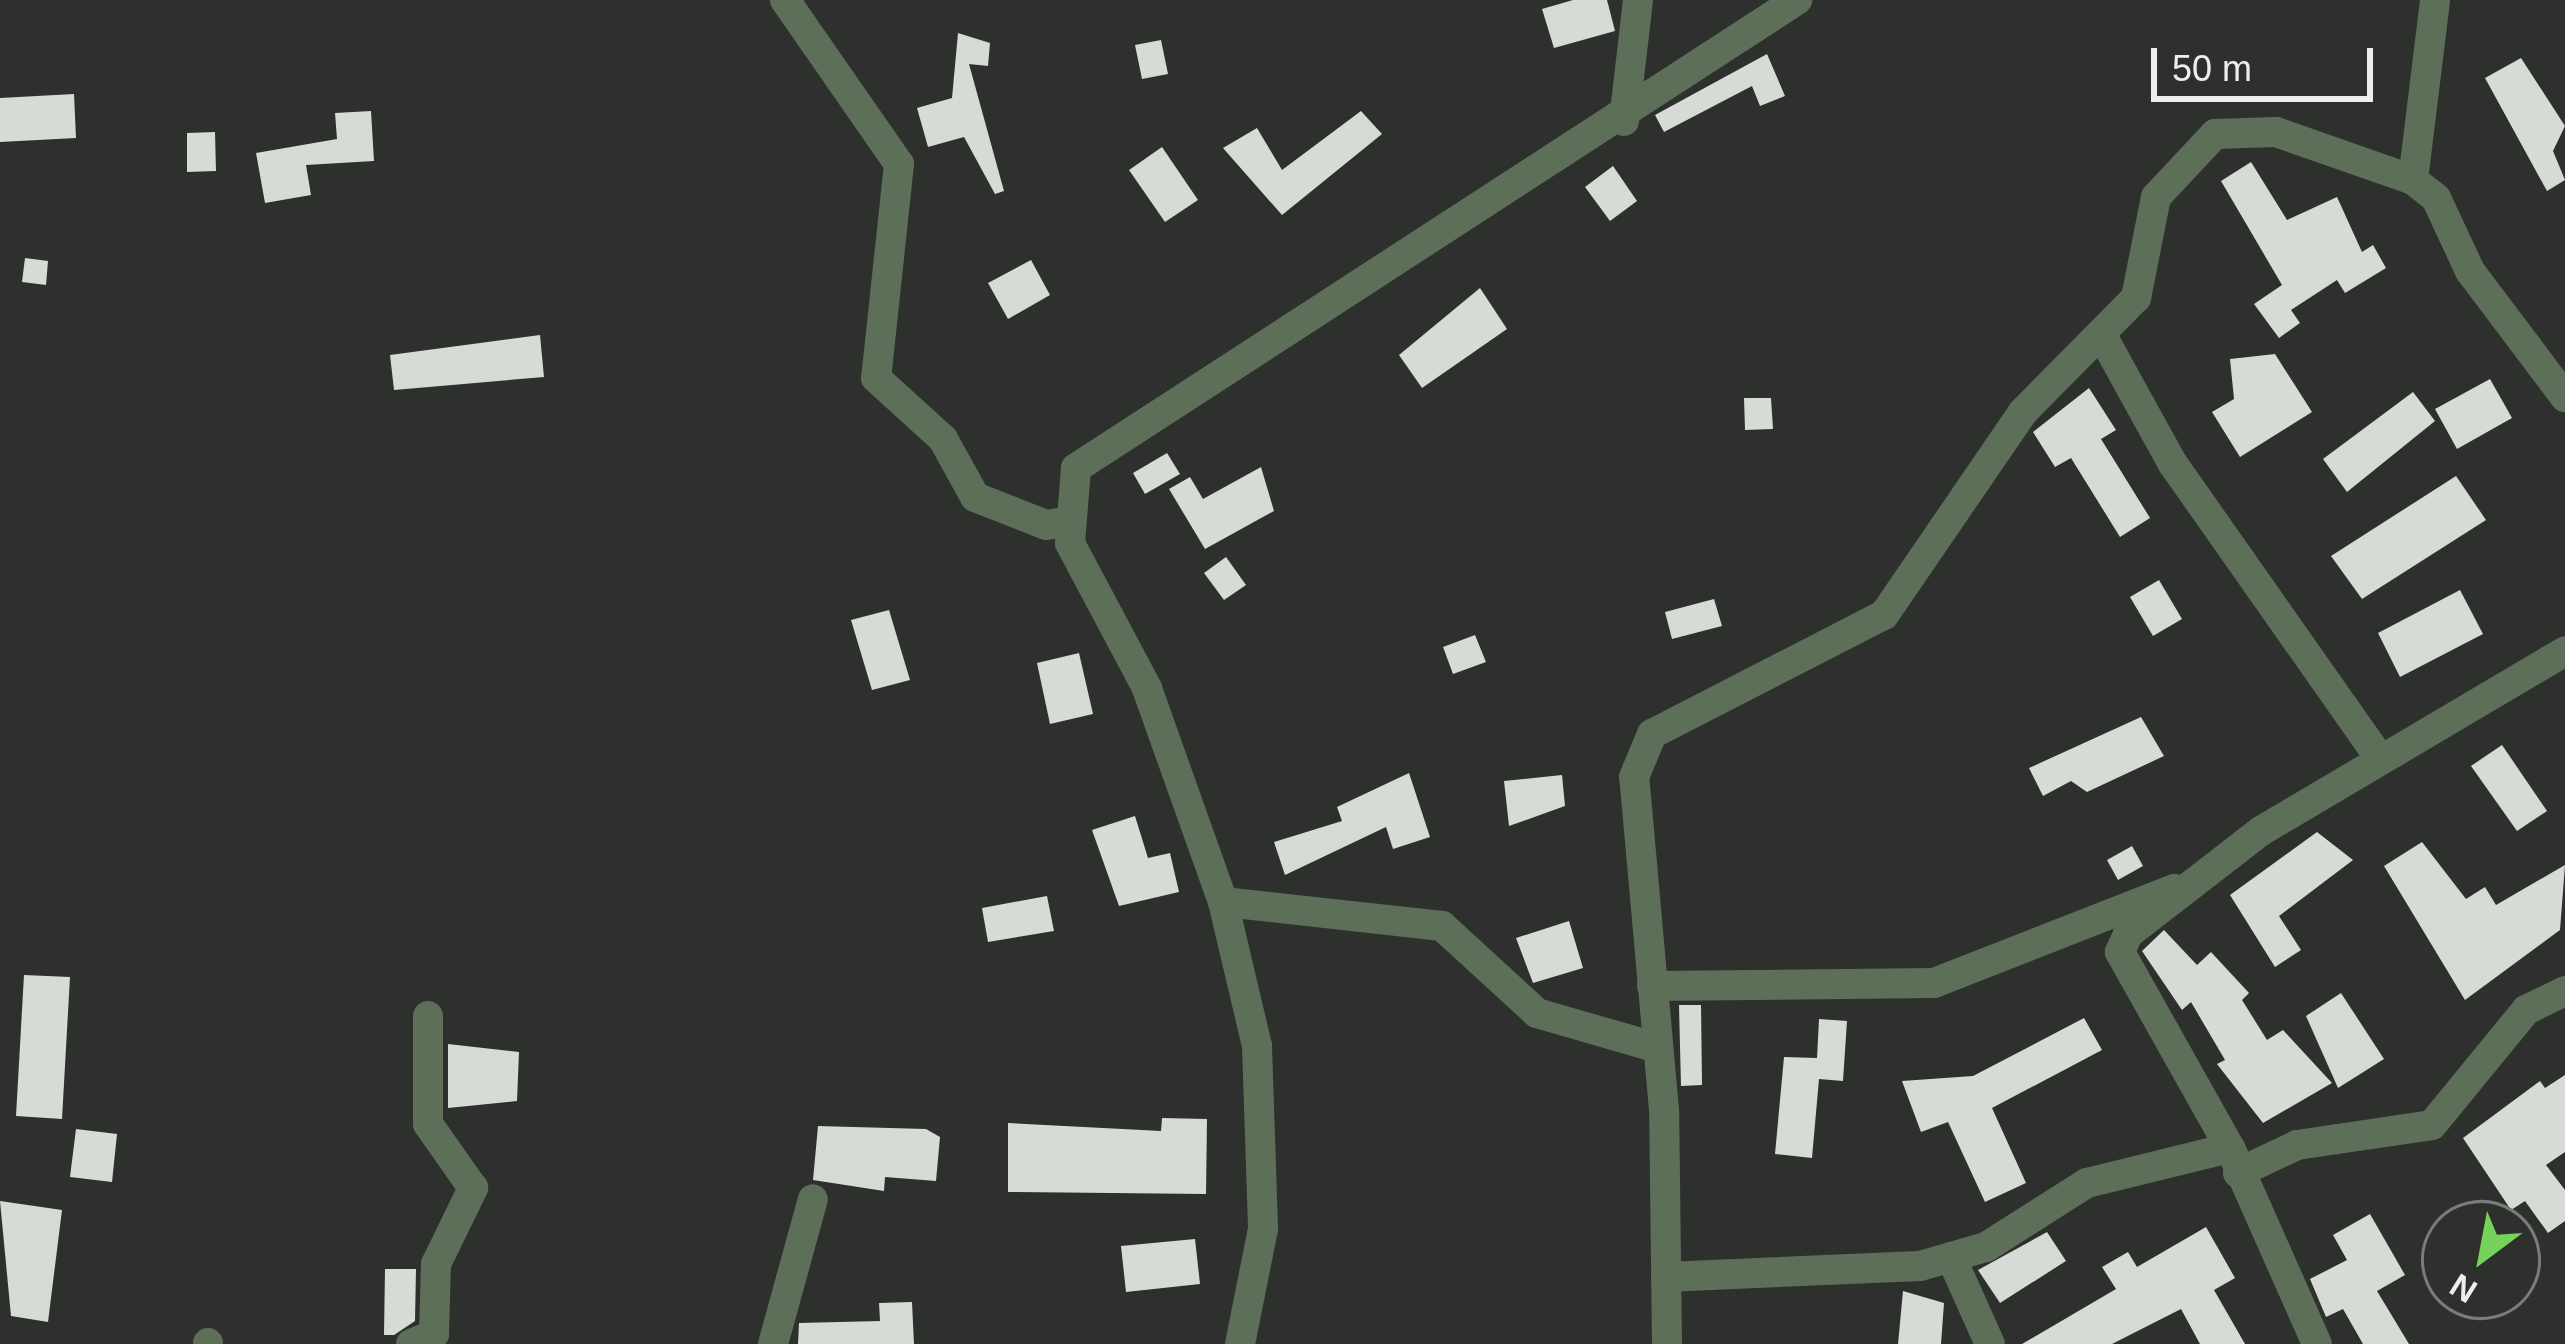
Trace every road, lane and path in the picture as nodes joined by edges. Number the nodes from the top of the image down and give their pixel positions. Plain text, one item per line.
1 (785, 0) edge
2 (1638, 0) edge
3 (1797, 0) edge
4 (2435, 0) edge
5 (1624, 121) junction
6 (2413, 180) junction
7 (2104, 341) junction
8 (2565, 397) edge
9 (1072, 521) junction
10 (2565, 651) edge
11 (2380, 759) junction
12 (2196, 881) junction
13 (1223, 902) junction
14 (1652, 986) junction
15 (2565, 991) edge
16 (428, 1016) dead end
17 (1658, 1048) junction
18 (2234, 1160) junction
19 (813, 1199) dead end
20 (1952, 1257) junction
21 (1666, 1277) junction
22 (411, 1344) edge
23 (773, 1344) edge
24 (1240, 1344) edge
25 (1666, 1344) edge
26 (1990, 1344) edge
27 (2317, 1344) edge

1 - 9 street
2 - 5 street
3 - 5 street
4 - 6 street
5 - 9 street
6 - 7 street
6 - 8 street
7 - 11 street
7 - 14 street
9 - 13 street
10 - 11 street
11 - 12 street
12 - 14 street
12 - 18 street
13 - 17 street
13 - 24 street
14 - 17 street
15 - 18 street
16 - 22 street
17 - 21 street
18 - 20 street
18 - 27 street
19 - 23 street
20 - 21 street
20 - 26 street
21 - 25 street

